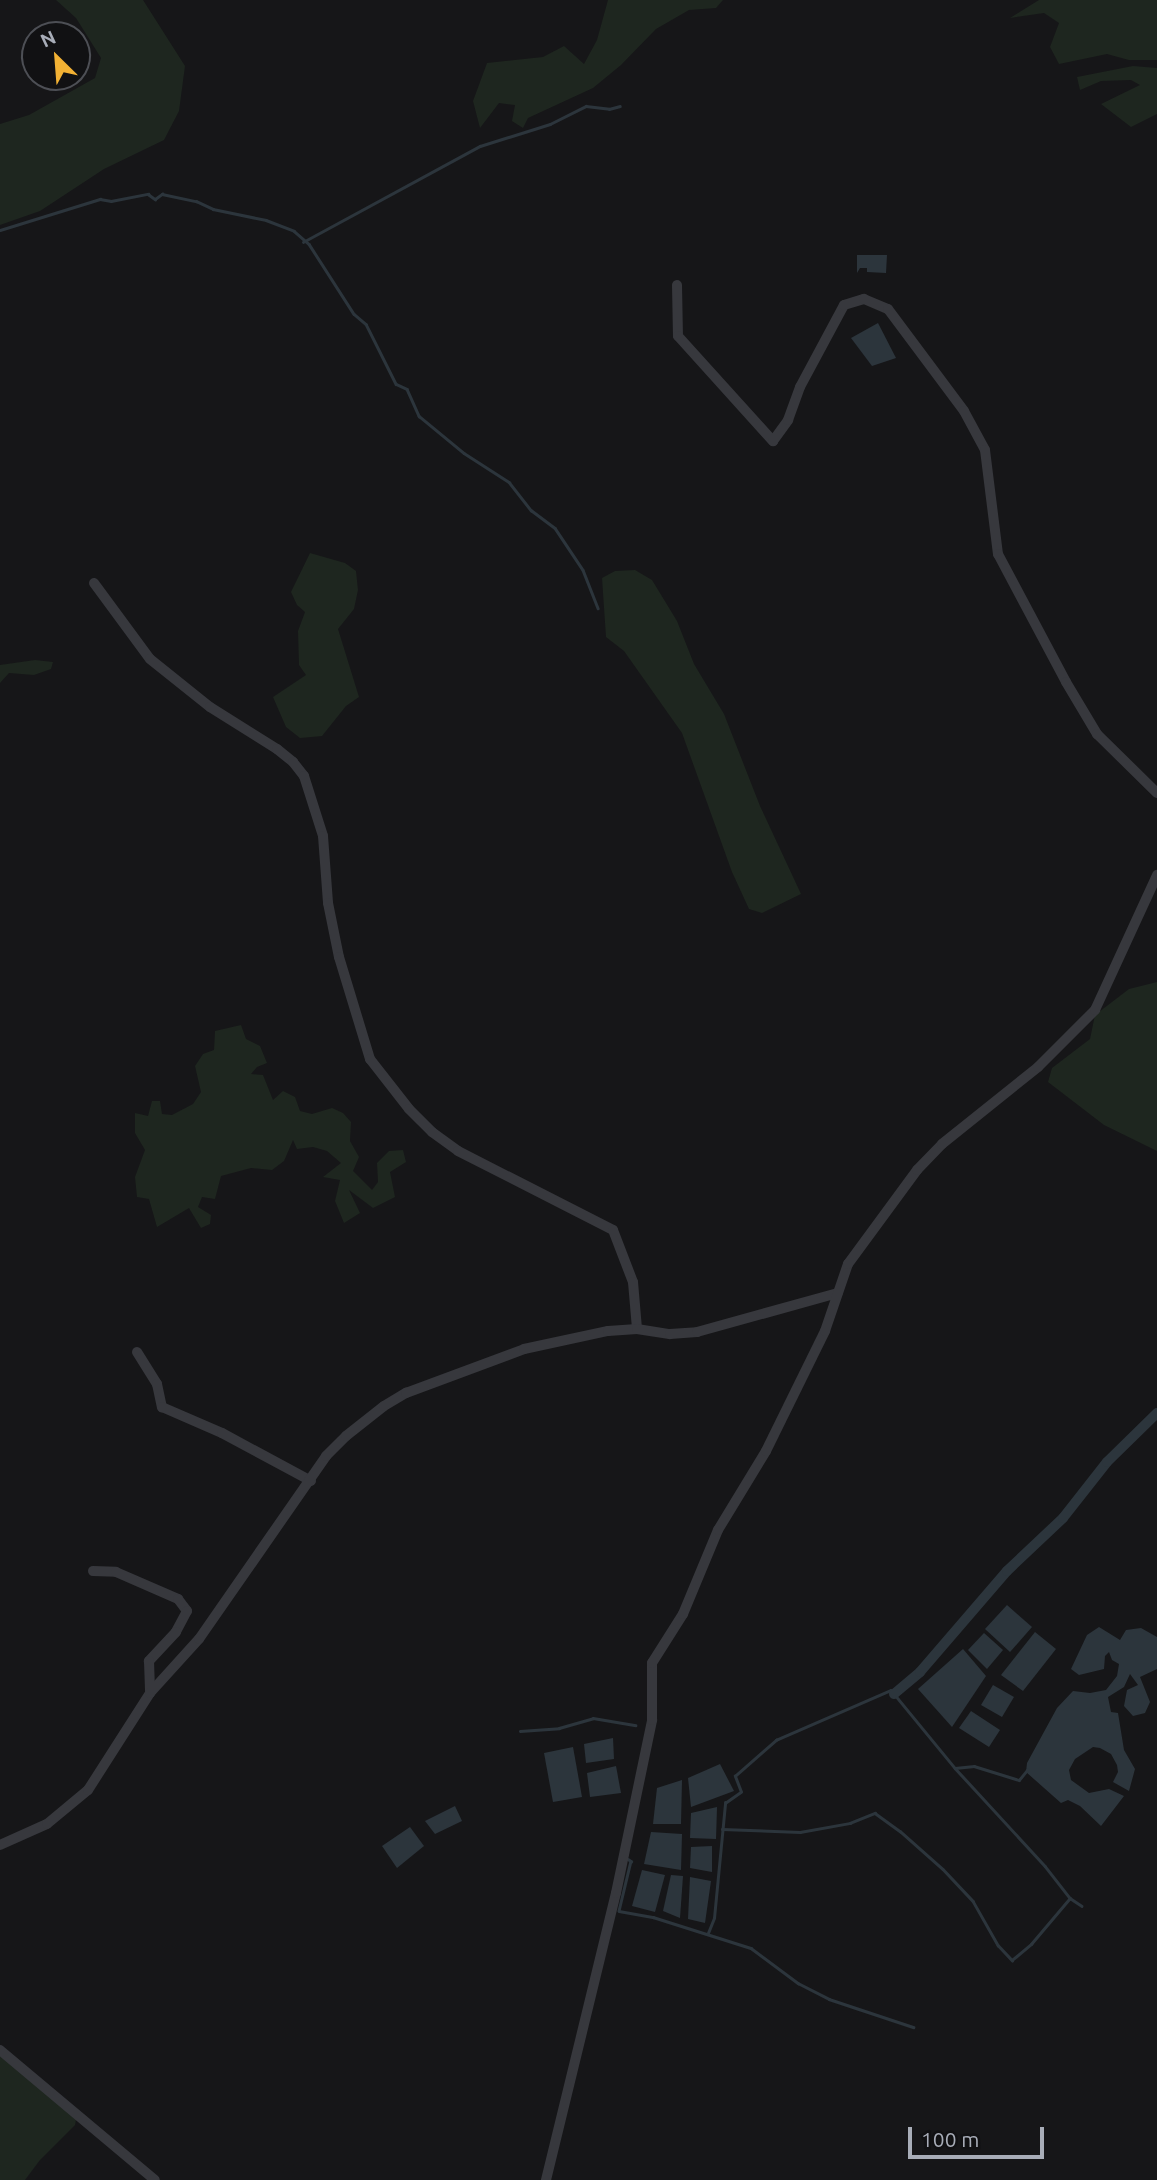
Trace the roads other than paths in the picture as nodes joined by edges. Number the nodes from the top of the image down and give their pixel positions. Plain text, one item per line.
1 (677, 285) dead end
2 (94, 583) dead end
3 (1157, 793) edge
4 (1157, 875) edge
5 (838, 1293) junction
6 (637, 1329) junction
7 (137, 1352) dead end
8 (311, 1481) junction
9 (93, 1571) dead end
10 (150, 1693) junction
11 (0, 1845) edge
12 (0, 2049) edge
13 (155, 2180) edge
14 (546, 2180) edge

1 - 3 street
2 - 6 street
4 - 5 street
5 - 6 street
5 - 14 street
6 - 8 street
7 - 8 street
8 - 10 street
9 - 10 street
10 - 11 street
12 - 13 street

